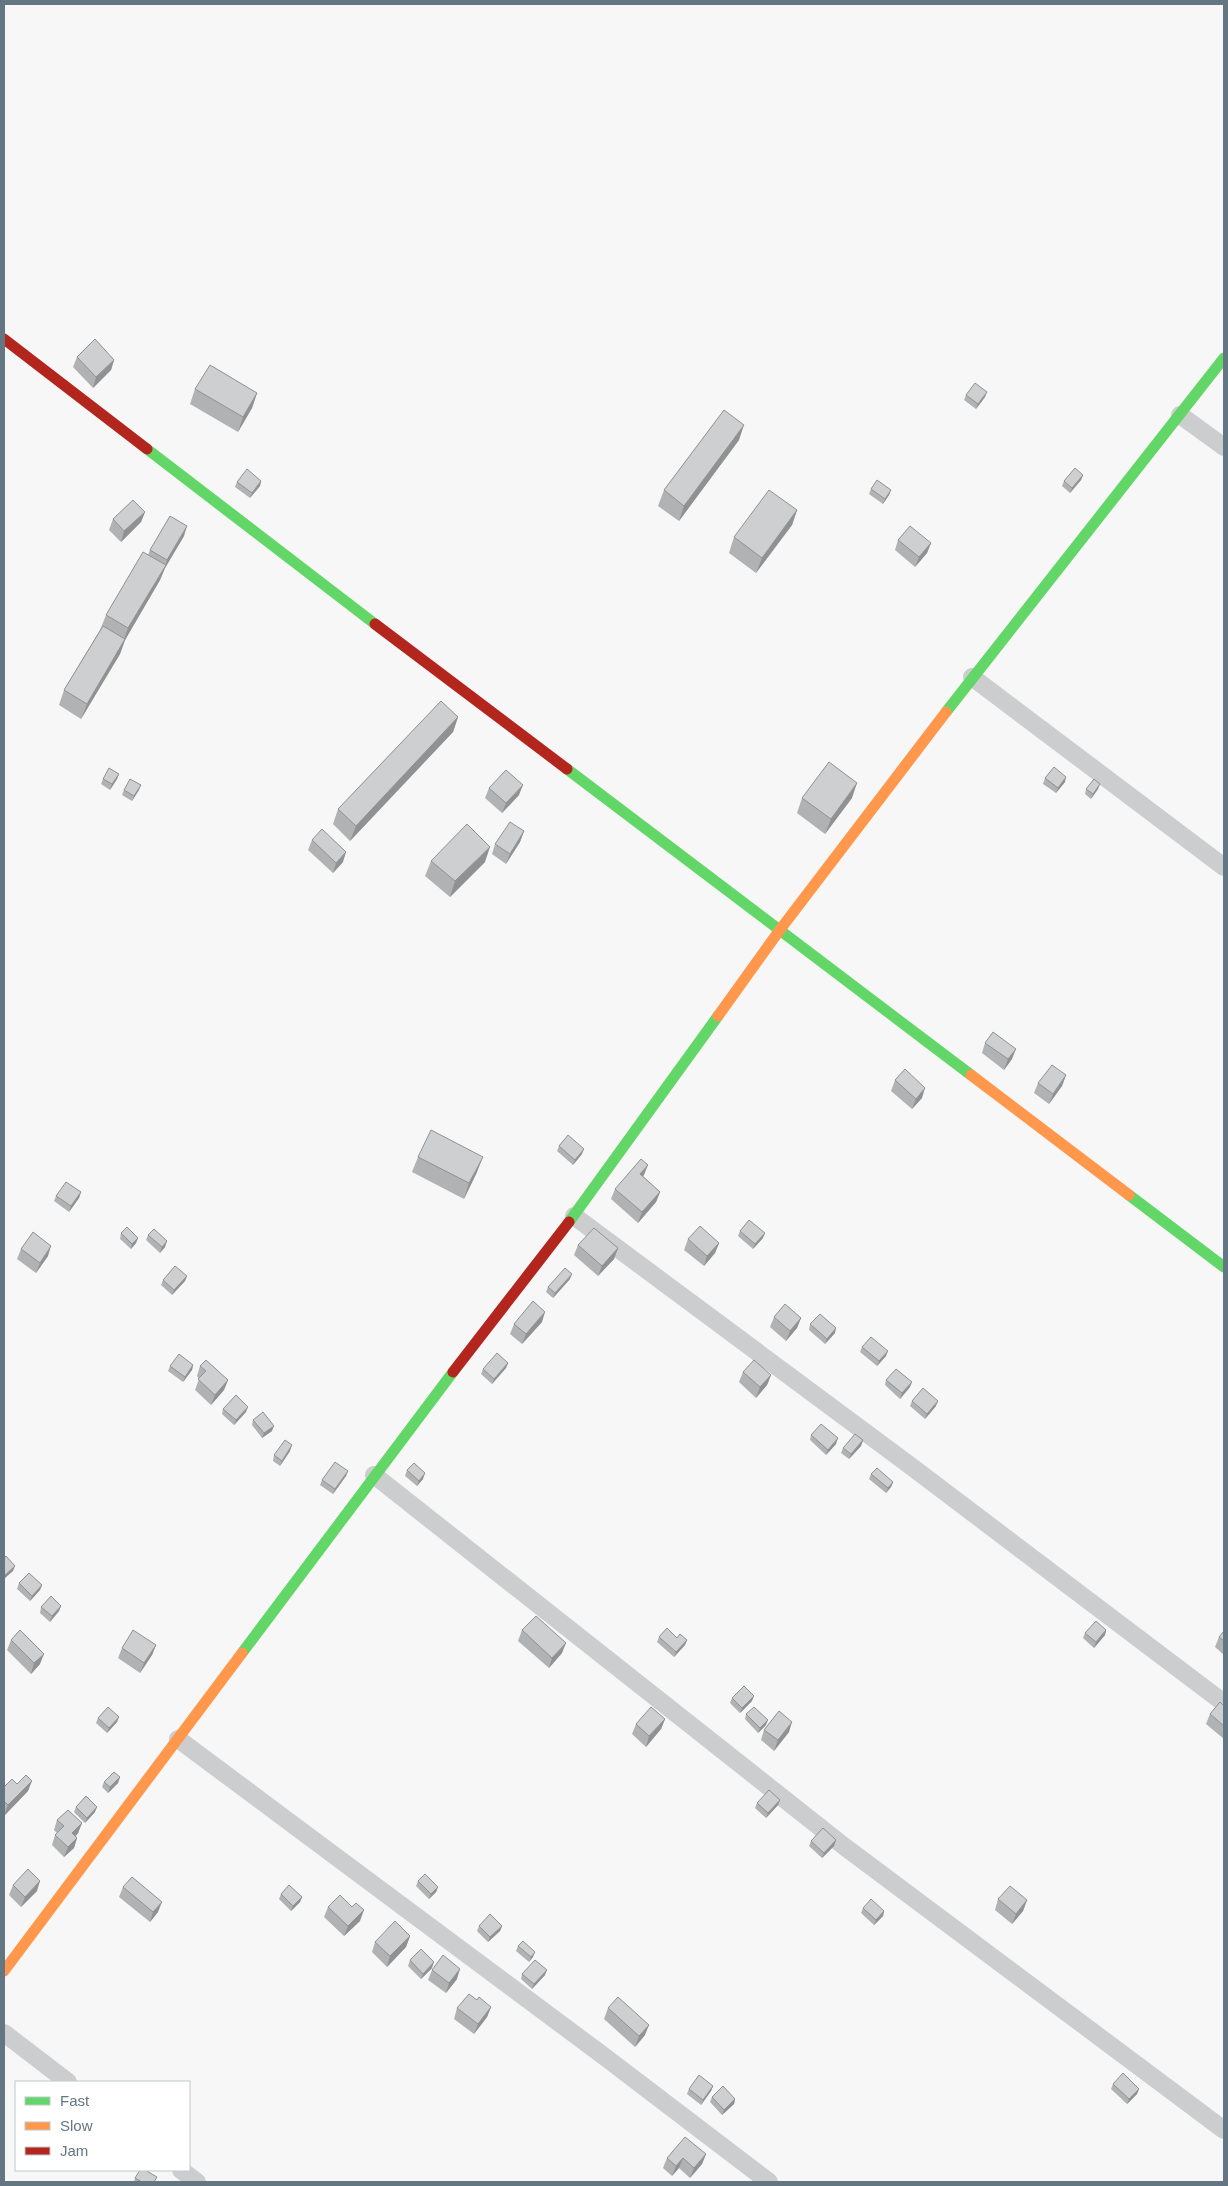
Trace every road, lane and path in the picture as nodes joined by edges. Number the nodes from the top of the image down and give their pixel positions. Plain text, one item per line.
1 (4, 339) edge
2 (1224, 358) edge
3 (1180, 415) junction
4 (1224, 447) edge
5 (972, 677) junction
6 (1224, 867) edge
7 (779, 931) junction
8 (574, 1216) junction
9 (1224, 1267) edge
10 (374, 1475) junction
11 (1224, 1703) edge
12 (178, 1740) junction
13 (4, 1971) edge
14 (4, 2033) edge
15 (67, 2081) edge
16 (1224, 2130) edge
17 (182, 2171) edge
18 (197, 2182) edge
19 (769, 2182) edge

1 - 7 street
2 - 3 street
3 - 4 street
3 - 5 street
5 - 6 street
5 - 7 street
7 - 8 street
7 - 9 street
8 - 10 street
8 - 11 street
10 - 12 street
10 - 16 street
12 - 13 street
12 - 19 street
14 - 15 street
17 - 18 street

